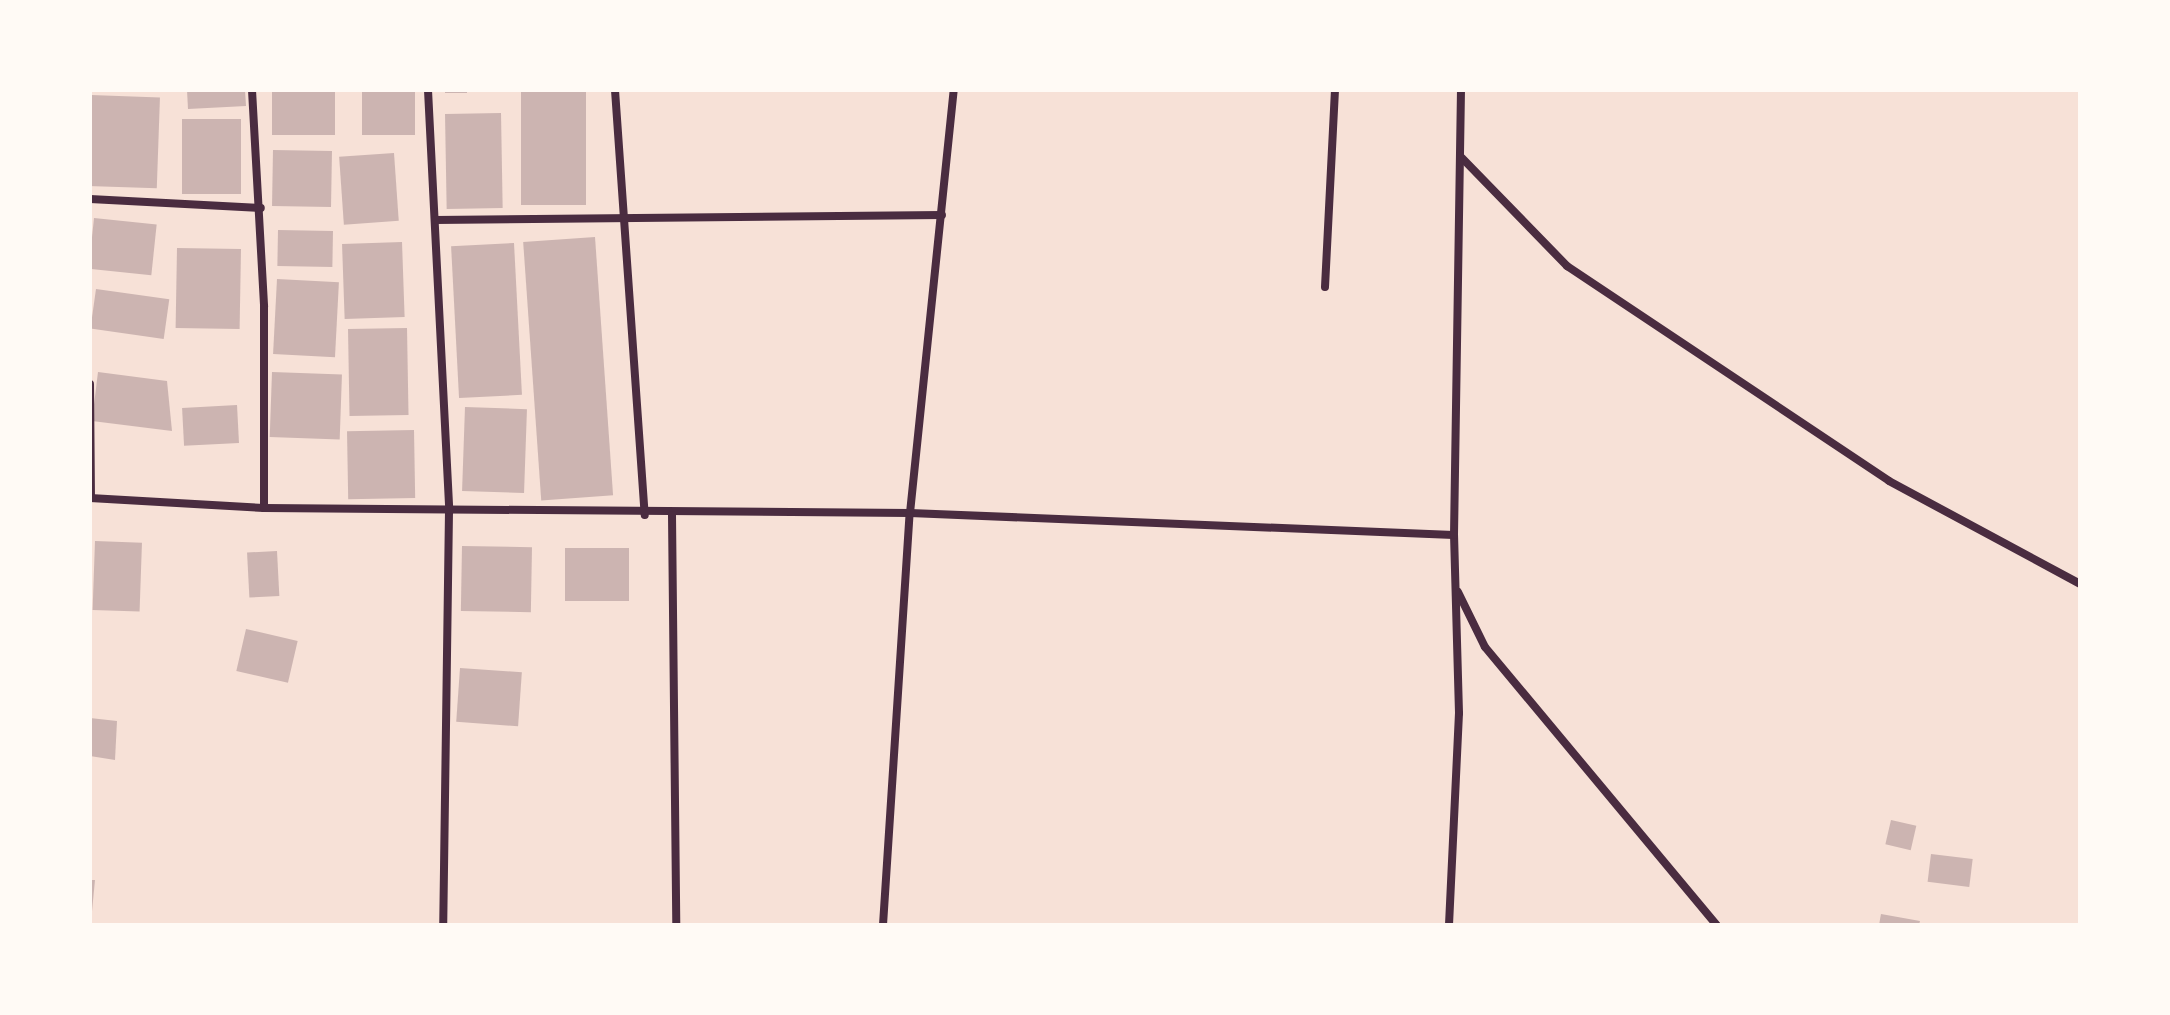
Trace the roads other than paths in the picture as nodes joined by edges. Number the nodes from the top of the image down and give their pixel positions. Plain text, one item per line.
1 (252, 90) edge
2 (428, 90) edge
3 (615, 90) edge
4 (954, 90) edge
5 (1335, 90) edge
6 (1461, 90) edge
7 (1462, 158) junction
8 (90, 199) edge
9 (261, 208) junction
10 (620, 215) junction
11 (942, 215) junction
12 (435, 220) junction
13 (1325, 287) dead end
14 (90, 384) edge
15 (90, 498) edge
16 (264, 508) junction
17 (449, 511) junction
18 (910, 513) junction
19 (645, 515) junction
20 (672, 515) junction
21 (1454, 535) junction
22 (2080, 584) edge
23 (1456, 589) junction
24 (443, 925) edge
25 (676, 925) edge
26 (883, 925) edge
27 (1449, 925) edge
28 (1717, 925) edge

1 - 9 street
2 - 12 street
3 - 10 street
4 - 11 street
5 - 13 street
6 - 7 street
7 - 21 street
7 - 22 street
8 - 9 street
9 - 16 street
10 - 11 street
10 - 12 street
10 - 19 street
11 - 18 street
12 - 17 street
14 - 15 street
15 - 16 street
16 - 17 street
17 - 19 street
17 - 24 street
18 - 20 street
18 - 21 street
18 - 26 street
19 - 20 street
20 - 25 street
21 - 23 street
23 - 27 street
23 - 28 street

